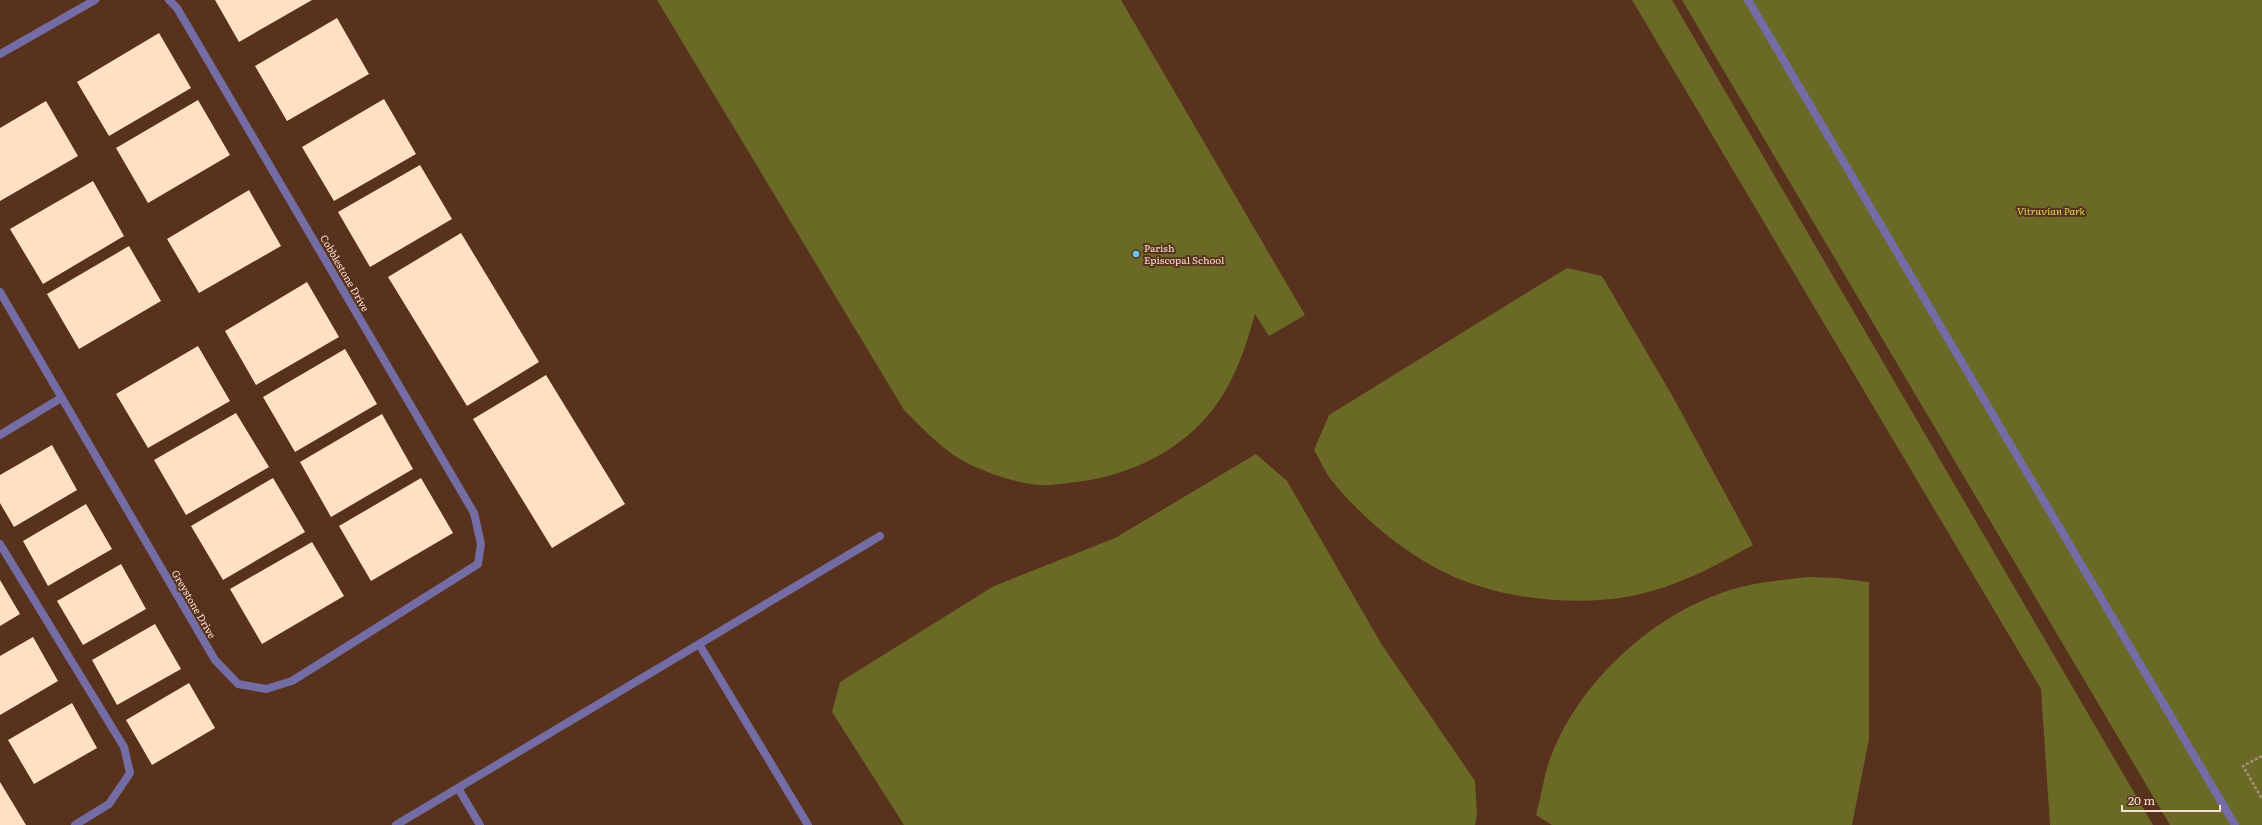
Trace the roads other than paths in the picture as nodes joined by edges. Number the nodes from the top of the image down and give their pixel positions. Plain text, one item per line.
1 (95, 0) edge
2 (169, 0) edge
3 (1748, 0) edge
4 (0, 54) edge
5 (0, 292) edge
6 (61, 398) junction
7 (0, 436) edge
8 (880, 536) dead end
9 (0, 544) edge
10 (478, 564) joint
11 (699, 644) junction
12 (458, 788) junction
13 (75, 825) edge
14 (396, 825) edge
15 (480, 825) edge
16 (808, 825) edge
17 (2235, 825) edge

1 - 4 street
2 - 10 street, Cobblestone Drive
3 - 17 street
5 - 6 street, Greystone Drive
6 - 7 street
6 - 10 street, Greystone Drive
8 - 11 street
9 - 13 street
11 - 12 street
11 - 16 street
12 - 14 street
12 - 15 street

